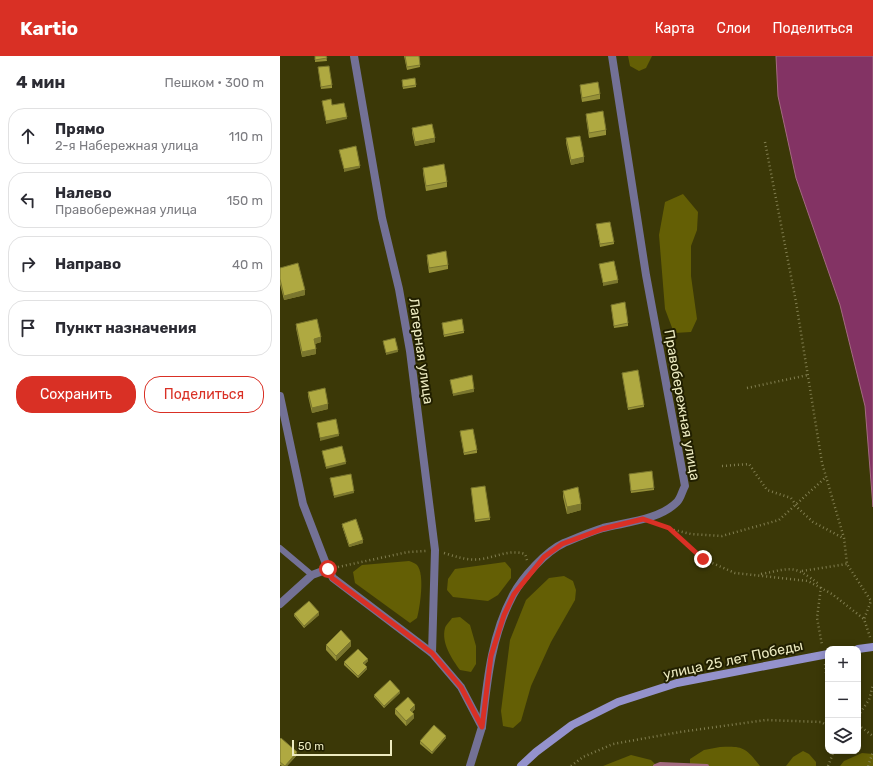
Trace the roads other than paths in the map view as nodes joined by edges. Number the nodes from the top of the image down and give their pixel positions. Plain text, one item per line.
1 (354, 56) edge
2 (612, 56) edge
3 (280, 396) edge
4 (280, 548) edge
5 (328, 569) junction
6 (312, 576) junction
7 (280, 604) edge
8 (872, 643) edge
9 (861, 648) edge
10 (432, 653) junction
11 (825, 655) edge
12 (482, 727) junction
13 (470, 766) edge
14 (521, 766) edge

1 - 10 street, Лагерная улица
2 - 12 street, Правобережная улица
3 - 5 street
4 - 6 lane
5 - 6 street
5 - 10 street
6 - 7 street
8 - 9 main road
10 - 12 street
11 - 14 main road, улица 25 лет Победы
12 - 13 street, Правобережная улица

